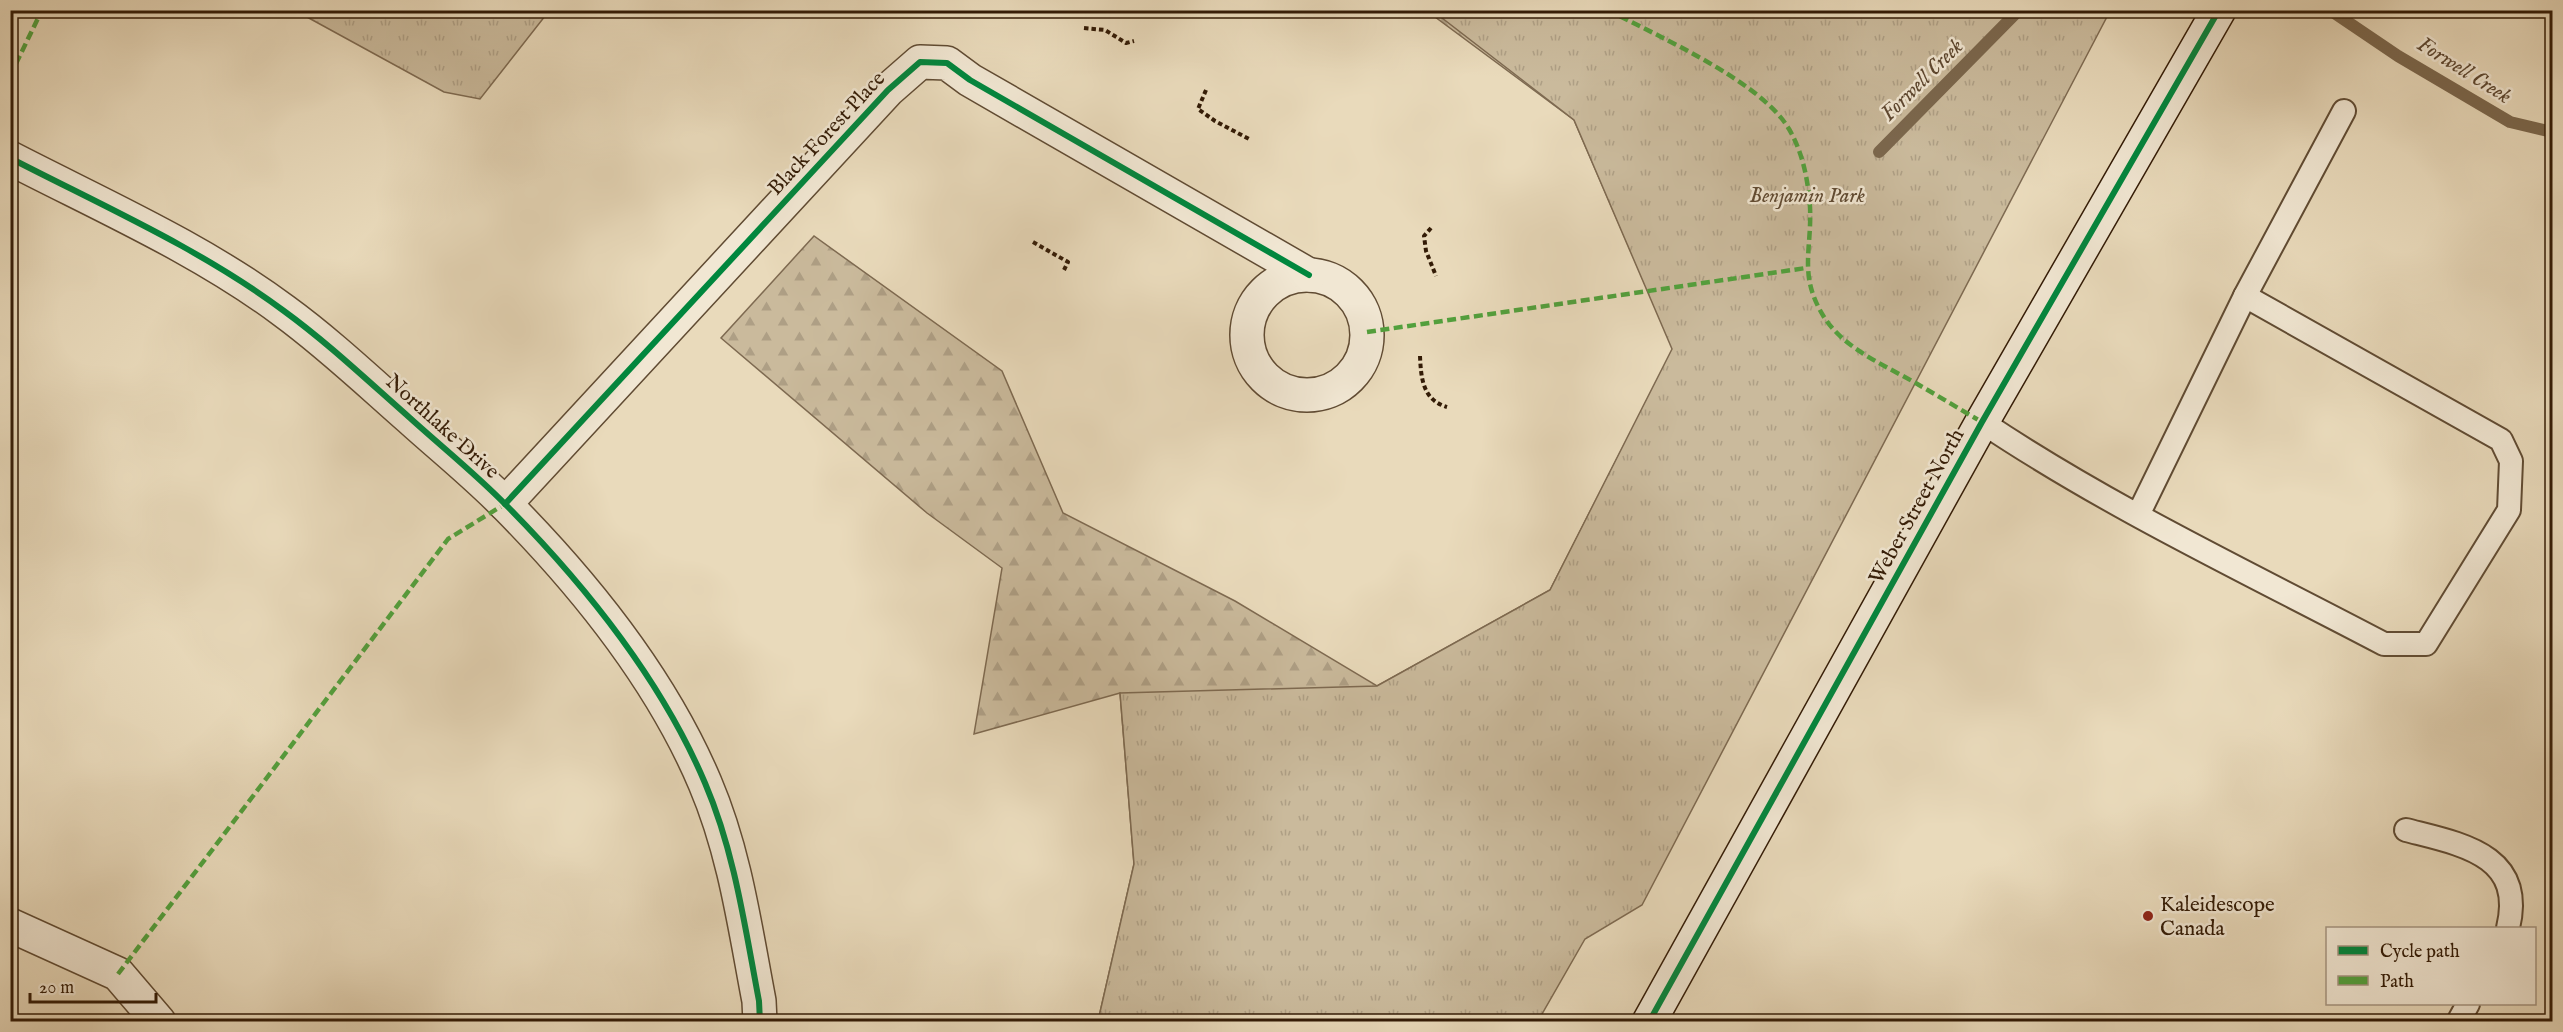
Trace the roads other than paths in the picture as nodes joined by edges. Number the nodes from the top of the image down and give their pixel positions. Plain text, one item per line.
1 (2219, 10) edge
2 (2344, 111) dead end
3 (10, 158) edge
4 (1309, 275) dead end
5 (2245, 296) junction
6 (1982, 422) junction
7 (505, 504) junction
8 (2138, 515) junction
9 (2406, 831) dead end
10 (10, 925) edge
11 (2508, 927) edge
12 (2467, 1005) edge
13 (159, 1022) edge
14 (760, 1022) edge
15 (1649, 1022) edge
16 (2458, 1022) edge

1 - 6 street, Weber Street North
2 - 5 lane
3 - 7 street, Northlake Drive
4 - 7 street, Black Forest Place
5 - 8 lane
5 - 8 lane
6 - 8 lane
6 - 15 street, Weber Street North
7 - 14 street, Northlake Drive
9 - 11 lane
10 - 13 street
12 - 16 lane

